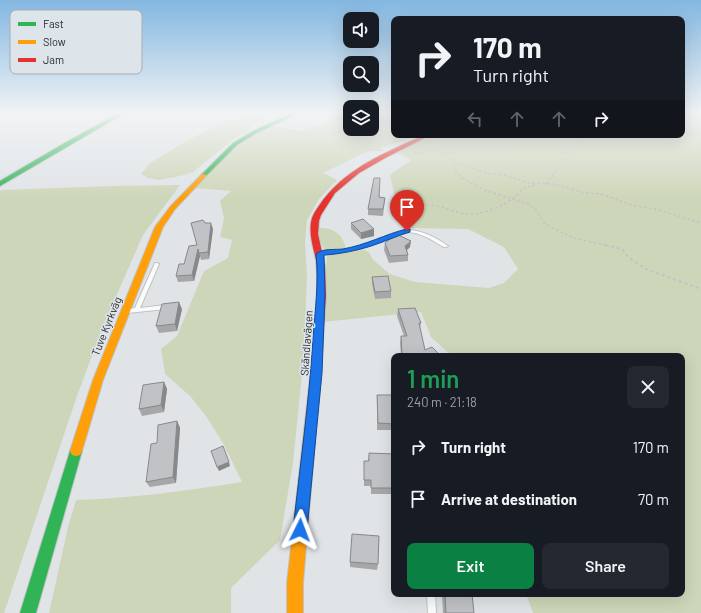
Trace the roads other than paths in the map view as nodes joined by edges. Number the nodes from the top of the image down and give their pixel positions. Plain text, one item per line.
1 (73, 141) edge
2 (241, 141) edge
3 (416, 141) edge
4 (0, 184) edge
5 (446, 246) dead end
6 (320, 254) junction
7 (158, 264) dead end
8 (172, 306) edge
9 (137, 310) junction
10 (126, 311) junction
11 (431, 597) edge
12 (28, 613) edge
13 (295, 613) edge
14 (432, 613) edge

1 - 4 street
2 - 10 street, Tuve Kyrkväg
3 - 6 street, Skändlavägen
5 - 6 lane
6 - 13 street, Skändlavägen
7 - 9 lane
8 - 9 lane
9 - 10 lane
10 - 12 street, Tuve Kyrkväg
11 - 14 lane

